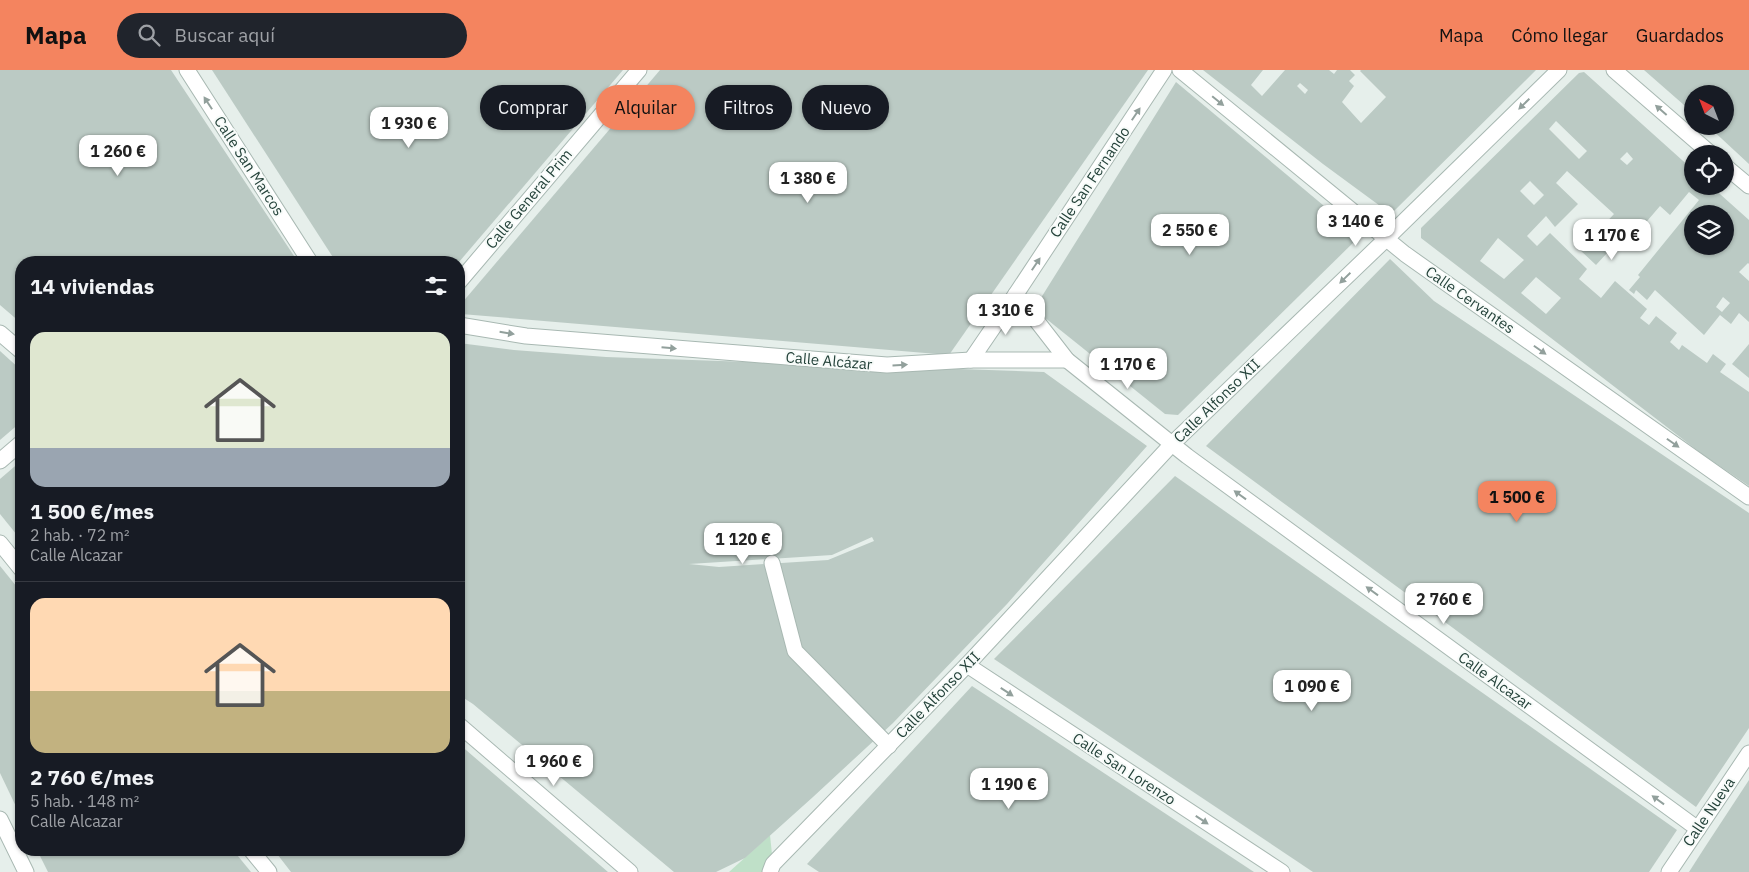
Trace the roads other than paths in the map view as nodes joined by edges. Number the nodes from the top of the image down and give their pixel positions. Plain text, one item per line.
1 (187, 70) edge
2 (639, 70) edge
3 (1164, 70) edge
4 (1180, 70) edge
5 (1559, 70) edge
6 (1614, 70) edge
7 (1701, 145) edge
8 (1734, 174) edge
9 (1749, 186) edge
10 (1387, 238) junction
11 (306, 256) edge
12 (465, 275) edge
13 (1016, 294) junction
14 (465, 326) edge
15 (0, 333) edge
16 (15, 346) edge
17 (971, 360) junction
18 (1067, 360) junction
19 (1172, 444) junction
20 (15, 448) edge
21 (0, 461) edge
22 (1749, 497) edge
23 (0, 543) edge
24 (15, 562) edge
25 (772, 563) dead end
26 (967, 666) junction
27 (465, 730) edge
28 (889, 746) junction
29 (1749, 753) edge
30 (0, 819) edge
31 (1698, 829) junction
32 (15, 850) edge
33 (18, 856) edge
34 (256, 856) edge
35 (776, 869) edge
36 (26, 872) edge
37 (269, 872) edge
38 (630, 872) edge
39 (1282, 872) edge
40 (1669, 872) edge

11 -> 1 street, Calle San Marcos
2 - 12 street, Calle General Prim
13 -> 3 street, Calle San Fernando
4 -> 10 street, Calle Cervantes
5 -> 10 street, Calle Alfonso XII
7 -> 6 street
8 - 9 street
10 -> 19 street, Calle Alfonso XII
10 -> 22 street, Calle Cervantes
13 - 17 street, Calle San Fernando
13 - 18 street
14 -> 17 street, Calle Alcázar
15 - 16 street
17 - 18 street, Calle Alcázar
18 - 19 street
19 - 26 street, Calle Alfonso XII
31 -> 19 street, Calle Alcazar
20 - 21 street
23 - 24 street
25 - 28 street, Calle Alfonso XII
26 - 28 street, Calle Alfonso XII
26 -> 39 street, Calle San Lorenzo
27 - 38 street
28 - 35 street, Calle Alfonso XII
29 - 31 street, Calle Nueva
30 - 32 street
31 - 40 street, Calle Nueva
33 - 36 street
34 - 37 street

